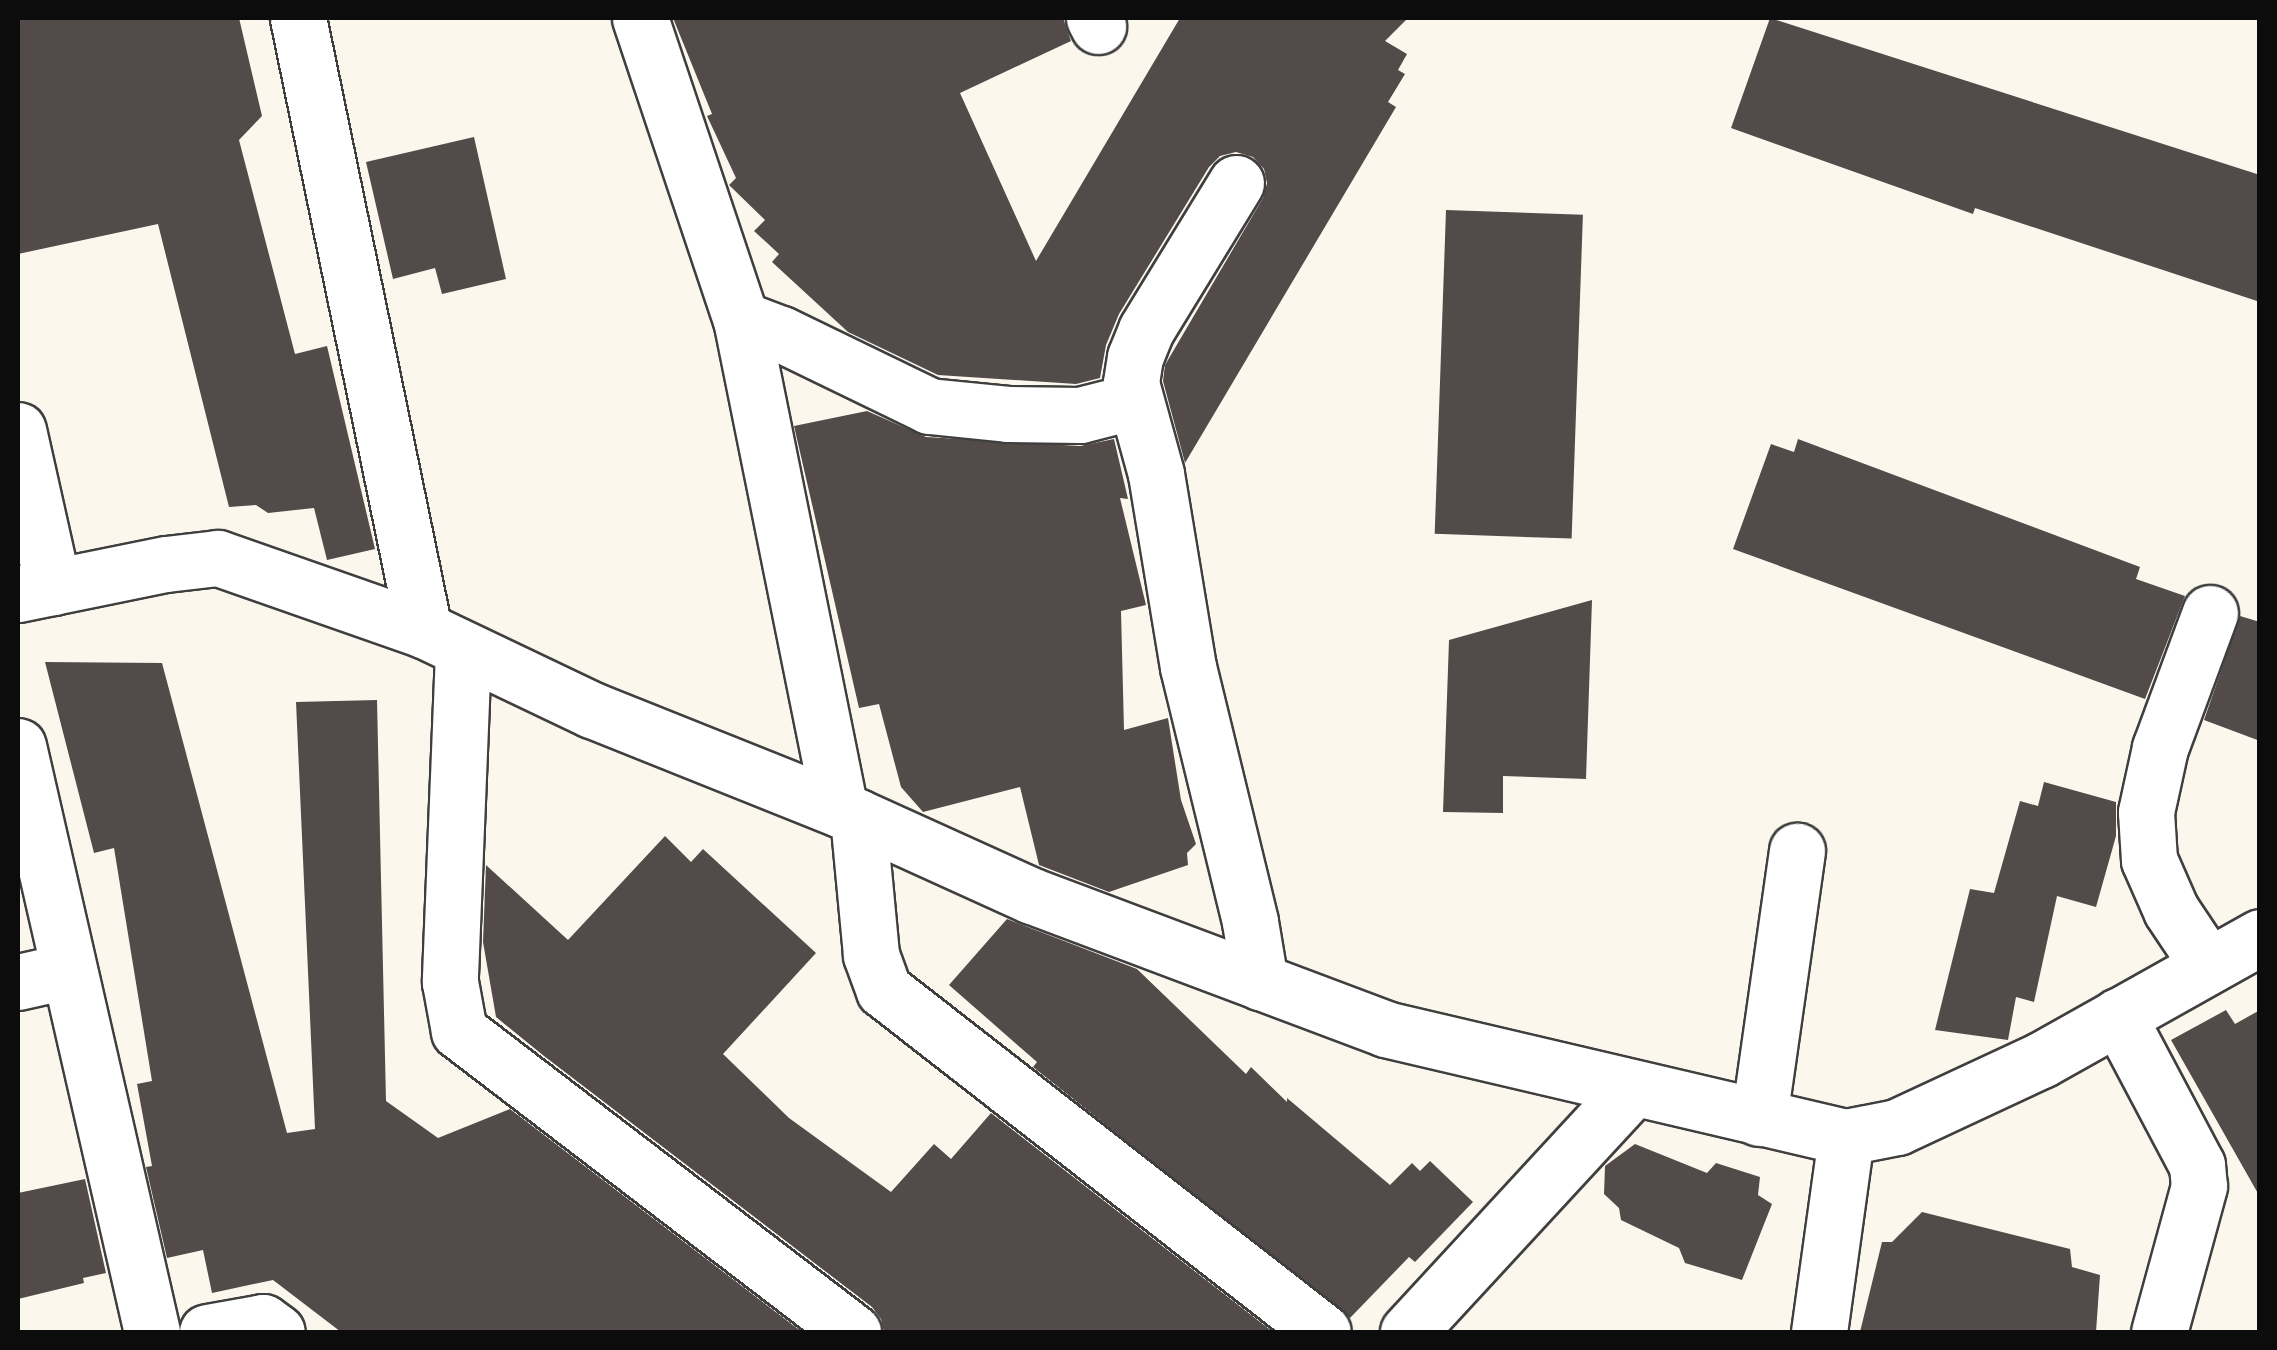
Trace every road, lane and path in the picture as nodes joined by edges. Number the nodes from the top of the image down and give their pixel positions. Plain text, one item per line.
1 (298, 18) edge
2 (640, 18) edge
3 (1236, 183) dead end
4 (741, 319) junction
5 (1135, 402) junction
6 (18, 430) edge
7 (36, 591) edge
8 (2210, 613) dead end
9 (443, 641) junction
10 (18, 746) edge
11 (849, 813) junction
12 (1797, 851) dead end
13 (2260, 937) edge
14 (2207, 964) junction
15 (42, 976) edge
16 (1260, 982) junction
17 (2118, 1016) junction
18 (1631, 1090) junction
19 (1758, 1118) junction
20 (1846, 1138) junction
21 (152, 1332) edge
22 (207, 1332) edge
23 (277, 1332) edge
24 (853, 1332) edge
25 (1323, 1332) edge
26 (1408, 1332) edge
27 (1819, 1332) edge
28 (2159, 1332) edge

1 - 9 street
2 - 4 street
3 - 5 street
4 - 5 street
4 - 11 street
5 - 16 street
6 - 7 street
7 - 9 street
8 - 14 street
9 - 11 street
9 - 24 street
10 - 15 street
11 - 16 street
11 - 25 street
12 - 19 street
13 - 14 street
14 - 17 street
15 - 21 street
16 - 18 street
17 - 20 street
17 - 28 street
18 - 19 street
18 - 26 street
19 - 20 street
20 - 27 street
22 - 23 street

